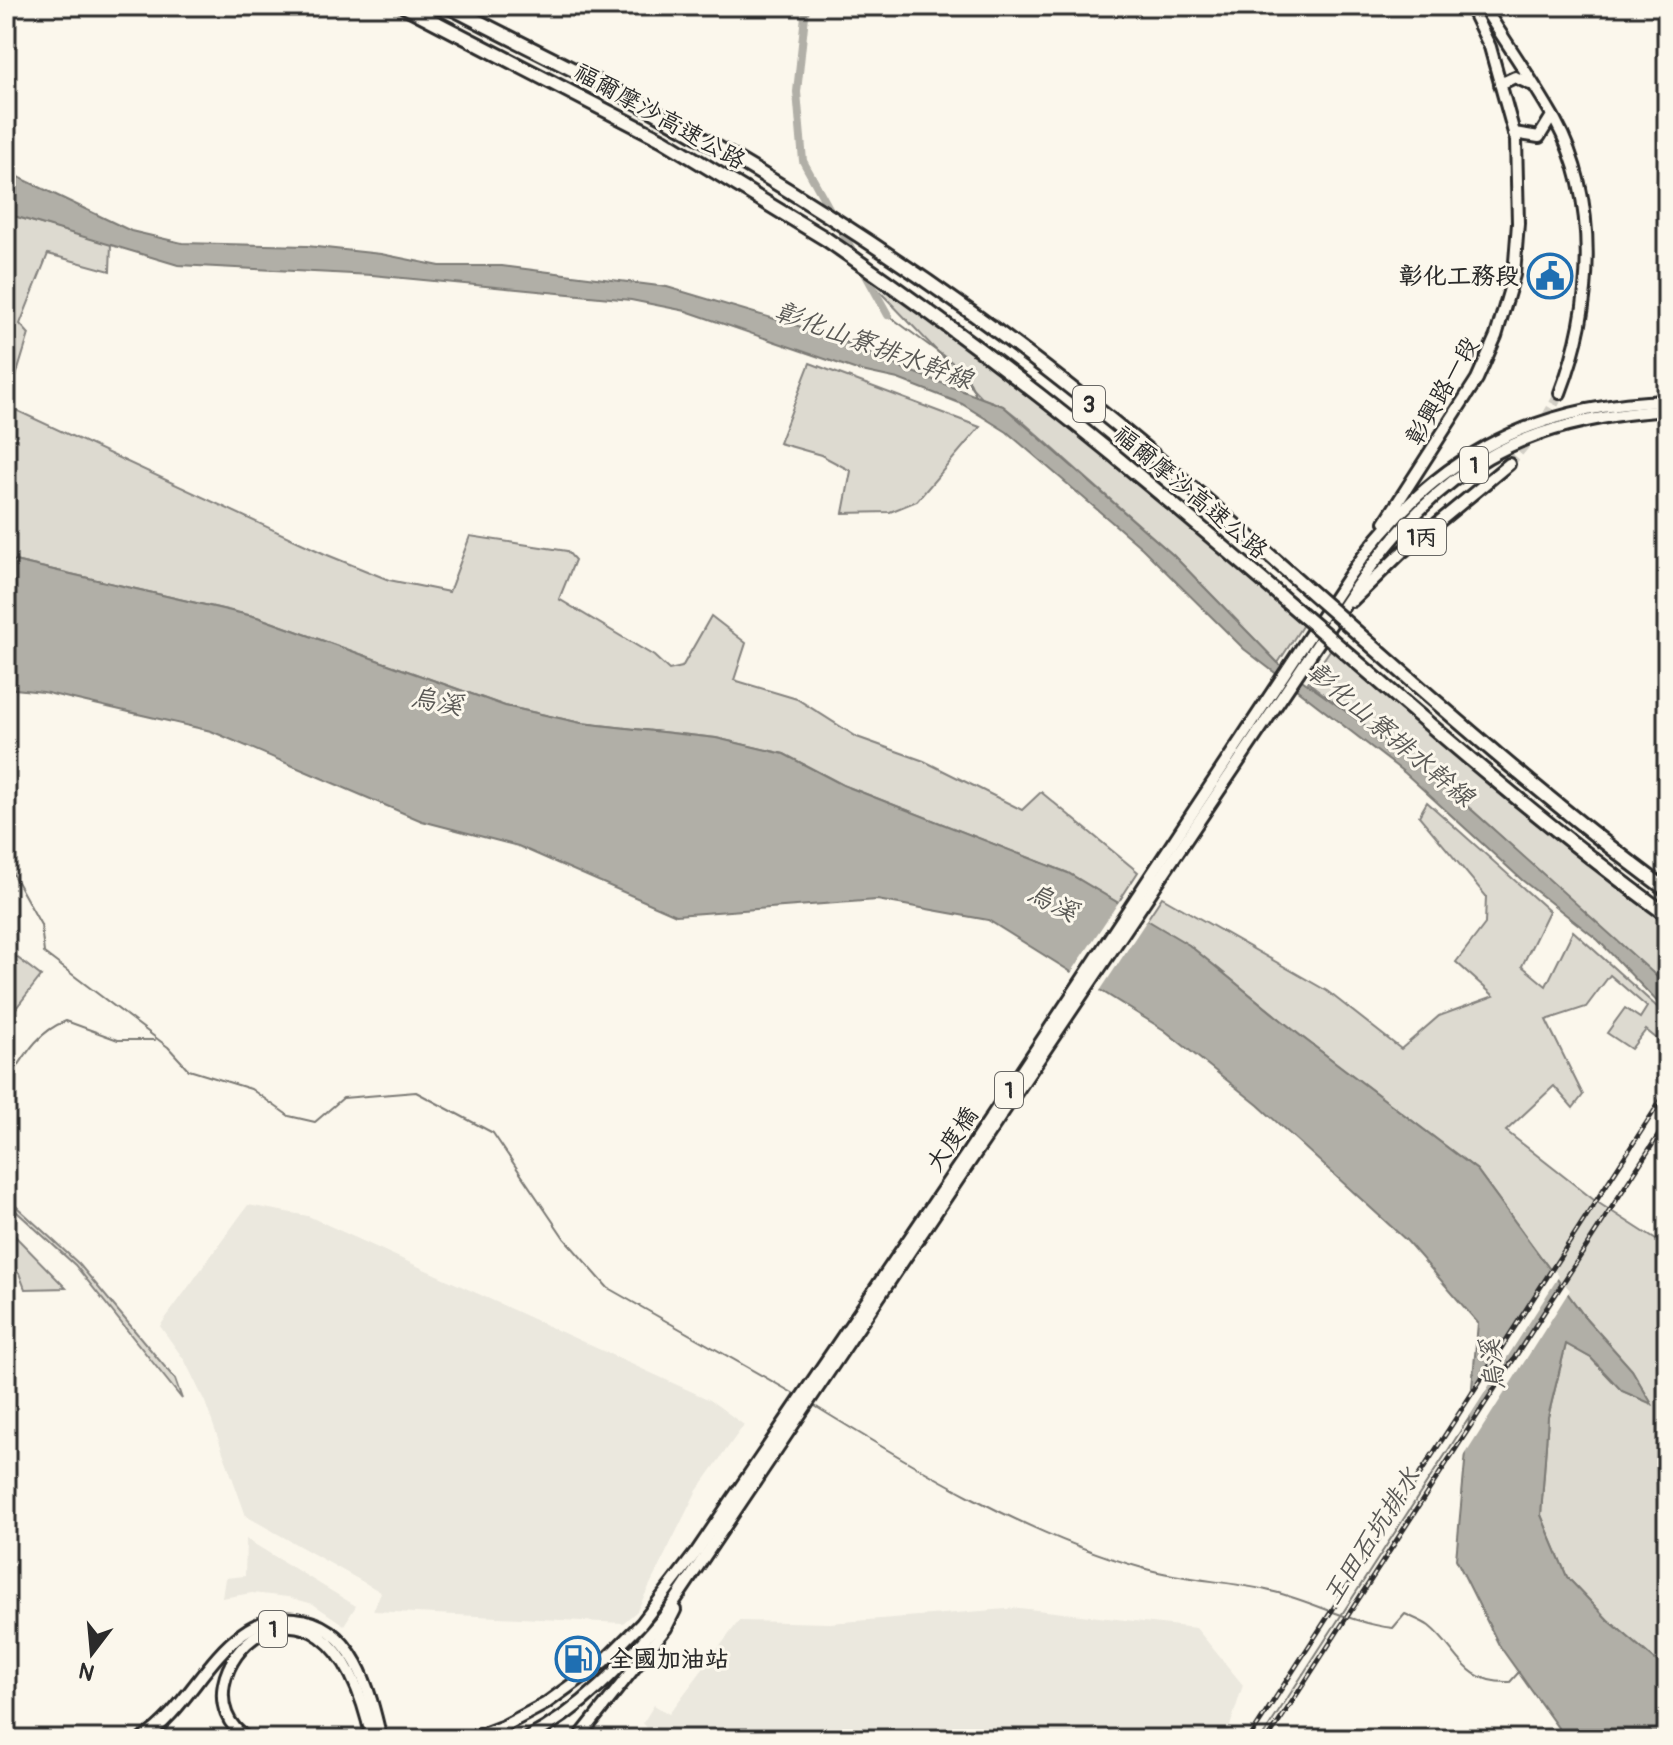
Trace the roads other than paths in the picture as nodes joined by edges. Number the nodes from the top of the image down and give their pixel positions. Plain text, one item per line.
1 (404, 6) edge
2 (448, 6) edge
3 (1470, 6) edge
4 (1483, 6) edge
5 (1500, 84) junction
6 (1535, 87) junction
7 (1552, 116) junction
8 (1514, 133) junction
9 (1560, 393) tunnel mouth
10 (1667, 401) edge
11 (1667, 410) edge
12 (1509, 464) tunnel mouth
13 (1367, 551) junction
14 (1340, 614) junction
15 (1667, 890) edge
16 (1667, 915) edge
17 (690, 1580) junction
18 (371, 1712) junction
19 (142, 1739) edge
20 (248, 1739) edge
21 (372, 1739) edge
22 (381, 1739) edge
23 (470, 1739) edge
24 (526, 1739) edge
25 (578, 1739) edge

1 - 16 highway, 福爾摩沙高速公路 / 3, bridge
2 - 15 highway, 福爾摩沙高速公路 / 3, bridge
3 - 5 main road, 彰興路一段 / 1丙
4 - 6 main road
5 - 6 main road
5 - 8 main road, 彰興路一段 / 1丙
6 - 7 main road
7 - 8 main road
7 - 9 main road
8 - 13 main road, 彰興路一段 / 1丙
10 - 13 main road, 1
11 - 14 main road, 1
12 - 14 main road, 1丙
13 - 23 main road, 大度橋 / 1, bridge
14 - 17 main road, 大度橋 / 1, bridge
17 - 24 main road
17 - 25 main road, 1
18 - 19 main road, 1
18 - 20 main road, 1
18 - 21 main road, 1
18 - 22 main road, 1

